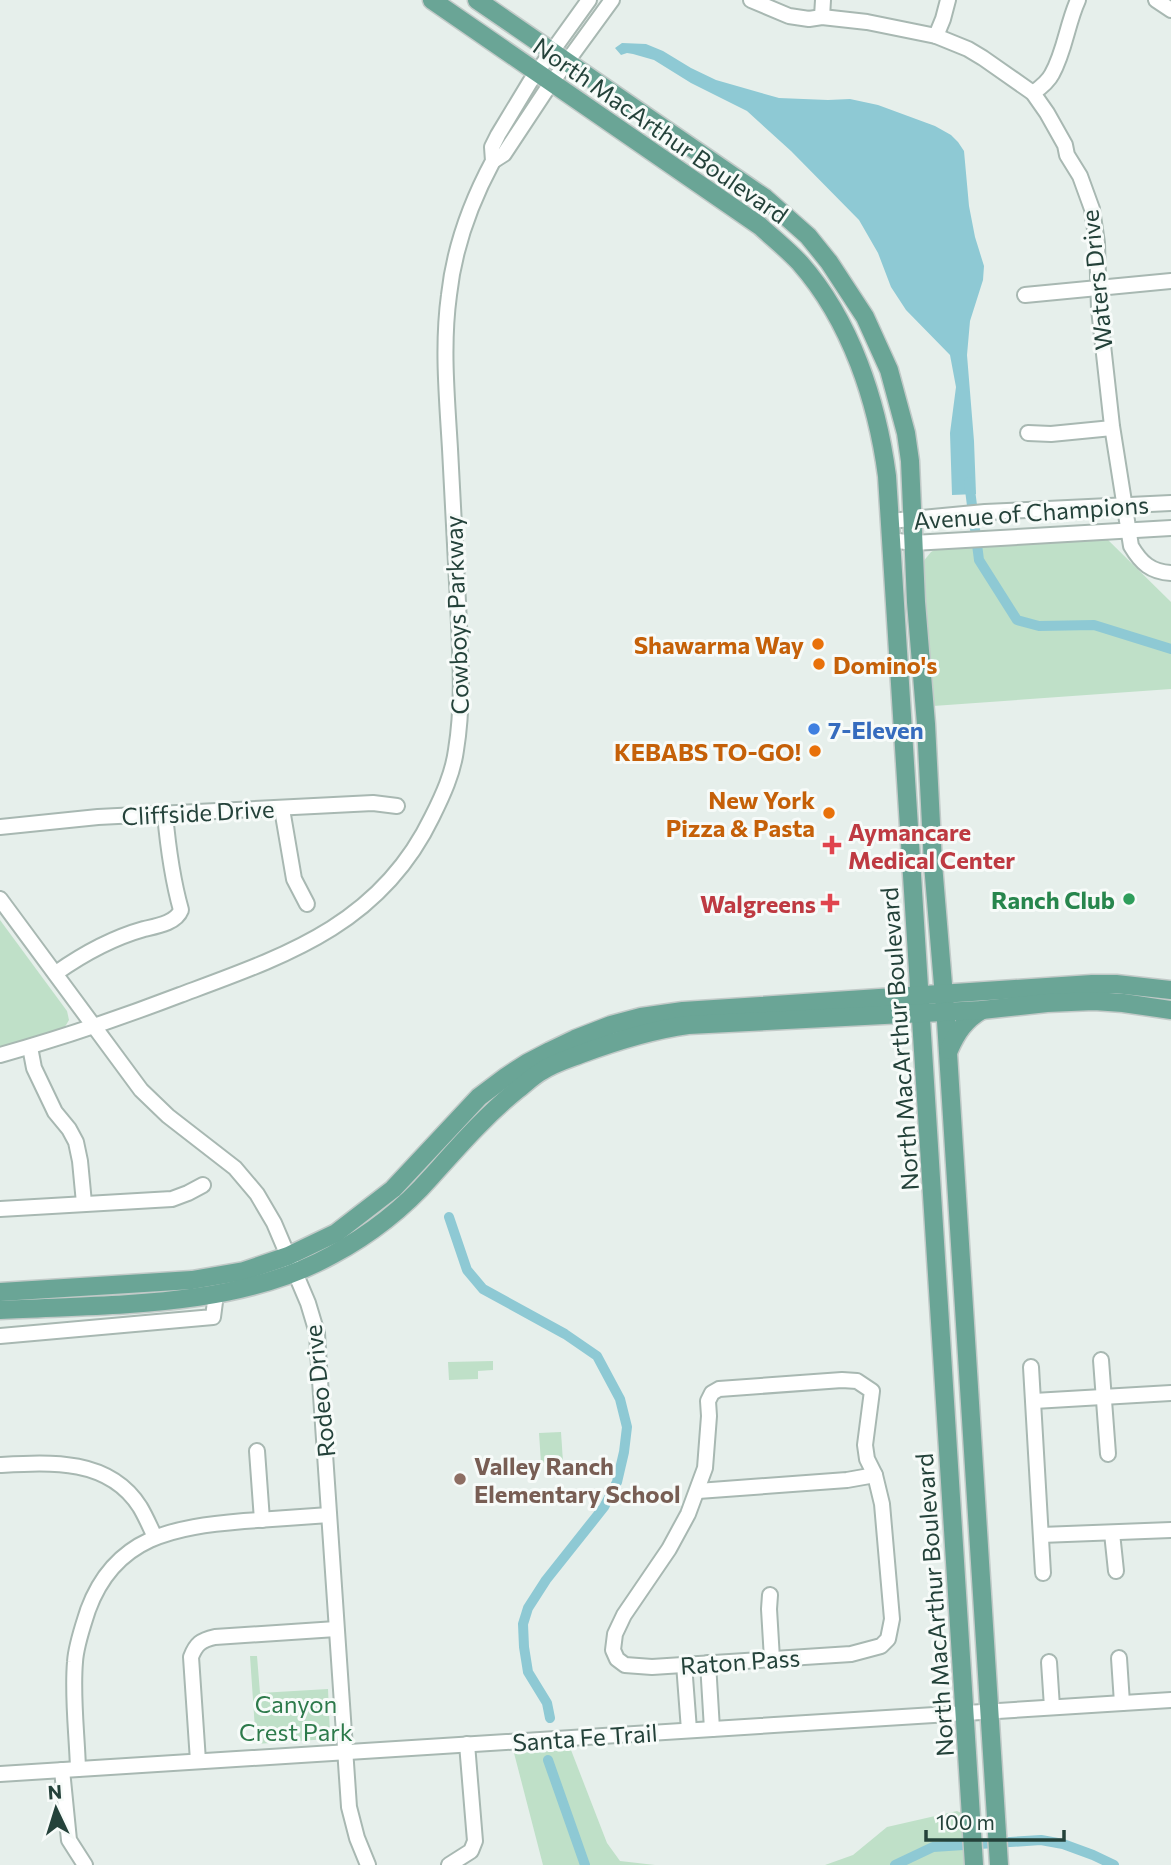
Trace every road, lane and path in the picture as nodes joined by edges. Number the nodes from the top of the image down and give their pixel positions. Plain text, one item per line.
1 (432, 0) edge
2 (477, 0) edge
3 (589, 0) edge
4 (612, 0) edge
5 (751, 0) edge
6 (823, 0) edge
7 (948, 0) edge
8 (1078, 0) edge
9 (1156, 0) edge
10 (1171, 10) edge
11 (822, 17) junction
12 (936, 36) junction
13 (559, 57) junction
14 (544, 77) junction
15 (1032, 93) junction
16 (1171, 281) edge
17 (1098, 287) junction
18 (1025, 295) dead end
19 (1112, 428) junction
20 (1028, 433) dead end
21 (1171, 503) edge
22 (1125, 506) junction
23 (912, 519) junction
24 (890, 521) junction
25 (1171, 528) edge
26 (1129, 530) junction
27 (891, 540) junction
28 (914, 543) junction
29 (1171, 573) edge
30 (929, 778) junction
31 (906, 780) junction
32 (397, 806) dead end
33 (282, 809) junction
34 (166, 814) junction
35 (0, 827) edge
36 (0, 898) edge
37 (307, 904) dead end
38 (56, 973) junction
39 (1116, 984) junction
40 (1171, 990) edge
41 (945, 1002) junction
42 (1114, 1002) junction
43 (921, 1004) junction
44 (982, 1010) junction
45 (1171, 1010) edge
46 (94, 1027) junction
47 (30, 1047) junction
48 (948, 1053) junction
49 (0, 1055) edge
50 (548, 1060) junction
51 (203, 1185) dead end
52 (84, 1203) junction
53 (0, 1209) edge
54 (291, 1264) junction
55 (99, 1286) junction
56 (0, 1292) edge
57 (216, 1294) junction
58 (99, 1305) junction
59 (0, 1310) edge
60 (0, 1336) edge
61 (1101, 1360) dead end
62 (1031, 1367) dead end
63 (1171, 1392) edge
64 (1105, 1396) junction
65 (1034, 1401) junction
66 (257, 1451) dead end
67 (1108, 1454) dead end
68 (0, 1465) edge
69 (875, 1475) junction
70 (698, 1491) junction
71 (329, 1514) junction
72 (262, 1520) junction
73 (1171, 1530) edge
74 (1112, 1533) junction
75 (1041, 1535) junction
76 (155, 1537) junction
77 (1116, 1571) dead end
78 (1043, 1573) dead end
79 (770, 1595) dead end
80 (336, 1629) junction
81 (1119, 1658) dead end
82 (772, 1659) junction
83 (1049, 1662) dead end
84 (708, 1663) junction
85 (684, 1664) junction
86 (1171, 1700) edge
87 (1122, 1703) junction
88 (1052, 1707) junction
89 (989, 1711) junction
90 (965, 1712) junction
91 (712, 1729) junction
92 (689, 1730) junction
93 (467, 1744) junction
94 (344, 1751) junction
95 (198, 1761) junction
96 (78, 1769) junction
97 (62, 1770) junction
98 (0, 1774) edge
99 (85, 1865) edge
100 (368, 1865) edge
101 (449, 1865) edge
102 (974, 1865) edge
103 (999, 1865) edge

1 - 14 main road, North MacArthur Boulevard
2 - 13 main road, North MacArthur Boulevard
3 - 13 street, Cowboys Parkway
4 - 13 street, Cowboys Parkway
5 - 11 street, Waters Drive
6 - 11 street
7 - 12 street
8 - 15 street
9 - 10 street
11 - 12 street, Waters Drive
12 - 15 street, Waters Drive
13 - 14 street, Cowboys Parkway
13 - 23 main road, North MacArthur Boulevard
14 - 24 main road, North MacArthur Boulevard
14 - 46 street, Cowboys Parkway
15 - 17 street, Waters Drive
16 - 17 street
17 - 18 street
17 - 19 street, Waters Drive
19 - 20 street
19 - 22 street, Waters Drive
21 - 22 street, Avenue of Champions
22 - 23 street, Avenue of Champions
22 - 26 street, Waters Drive
23 - 24 street, Avenue of Champions
23 - 28 main road, North MacArthur Boulevard
24 - 27 main road, North MacArthur Boulevard
25 - 26 street, Avenue of Champions
26 - 28 street, Avenue of Champions
26 - 29 street, Waters Drive
27 - 28 street, Avenue of Champions
27 - 31 main road, North MacArthur Boulevard
28 - 30 main road, North MacArthur Boulevard
30 - 31 main road
30 - 41 main road, North MacArthur Boulevard
31 - 43 main road, North MacArthur Boulevard
32 - 33 street, Cliffside Drive
33 - 34 street, Cliffside Drive
33 - 37 street
34 - 35 street, Cliffside Drive
34 - 38 street
36 - 38 street, Rodeo Drive
38 - 46 street, Rodeo Drive
39 - 40 main road
39 - 41 main road
39 - 42 main road
41 - 43 main road
41 - 44 main road
41 - 48 main road, North MacArthur Boulevard
42 - 44 main road
42 - 45 main road
43 - 50 main road
43 - 90 main road, North MacArthur Boulevard
44 - 48 main road
46 - 47 street, Cowboys Parkway
46 - 54 street, Rodeo Drive
47 - 49 street, Cowboys Parkway
47 - 52 street
48 - 89 main road, North MacArthur Boulevard
50 - 54 main road
50 - 54 main road
51 - 52 street
52 - 53 street
54 - 55 main road
54 - 57 main road
54 - 71 street, Rodeo Drive
55 - 56 main road
55 - 58 main road
57 - 58 main road
57 - 60 street
58 - 59 main road
61 - 64 street
62 - 65 street
63 - 64 street
64 - 65 street
64 - 67 street
65 - 75 street
66 - 72 street
68 - 76 street
69 - 70 street
69 - 70 street
69 - 82 street, Raton Pass
70 - 85 street, Raton Pass
71 - 72 street
71 - 80 street, Rodeo Drive
72 - 76 street
73 - 74 street
74 - 75 street
74 - 77 street
75 - 78 street
76 - 96 street
79 - 82 street
80 - 94 street, Rodeo Drive
80 - 95 street
81 - 87 street
82 - 84 street, Raton Pass
83 - 88 street
84 - 85 street, Raton Pass
84 - 91 street
85 - 92 street
86 - 87 street, Santa Fe Trail
87 - 88 street, Santa Fe Trail
88 - 89 street, Santa Fe Trail
89 - 90 street, Santa Fe Trail
89 - 103 main road, North MacArthur Boulevard
90 - 91 street, Santa Fe Trail
90 - 102 main road, North MacArthur Boulevard
91 - 92 street, Santa Fe Trail
92 - 93 street, Santa Fe Trail
93 - 94 street, Santa Fe Trail
93 - 101 street
94 - 95 street, Santa Fe Trail
94 - 100 street, Rodeo Drive
95 - 96 street, Santa Fe Trail
96 - 97 street, Santa Fe Trail
97 - 98 street, Santa Fe Trail
97 - 99 street

